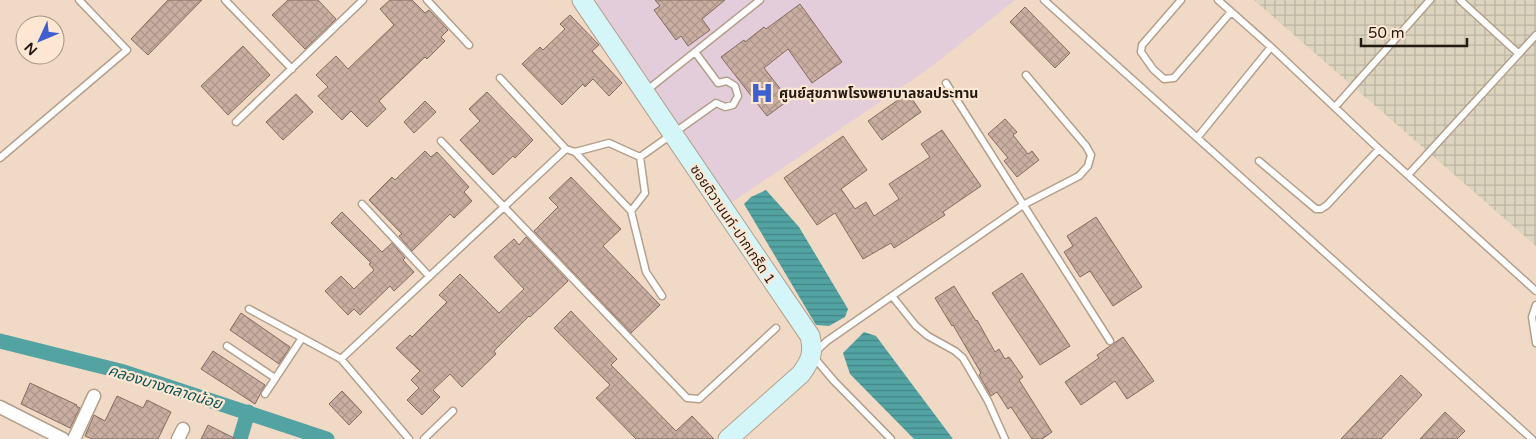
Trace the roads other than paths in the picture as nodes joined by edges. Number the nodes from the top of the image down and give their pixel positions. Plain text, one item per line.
1 (79, 0) edge
2 (225, 0) edge
3 (362, 0) edge
4 (428, 0) edge
5 (582, 0) edge
6 (760, 0) edge
7 (1044, 0) edge
8 (1181, 0) edge
9 (1430, 0) edge
10 (1460, 0) edge
11 (1221, 1) edge
12 (1231, 12) junction
13 (1536, 35) edge
14 (468, 45) dead end
15 (1270, 47) junction
16 (695, 52) junction
17 (1518, 54) junction
18 (292, 69) junction
19 (1026, 75) dead end
20 (500, 78) dead end
21 (946, 83) dead end
22 (645, 92) junction
23 (1335, 107) junction
24 (236, 122) dead end
25 (672, 134) junction
26 (1197, 138) junction
27 (441, 141) dead end
28 (566, 149) junction
29 (1379, 149) junction
30 (575, 152) junction
31 (640, 157) junction
32 (0, 158) edge
33 (1259, 160) dead end
34 (1408, 175) junction
35 (362, 204) dead end
36 (1023, 205) junction
37 (503, 207) junction
38 (631, 212) junction
39 (429, 276) junction
40 (1536, 291) edge
41 (662, 296) dead end
42 (892, 296) junction
43 (1536, 305) edge
44 (249, 309) dead end
45 (776, 328) dead end
46 (302, 338) junction
47 (1110, 341) dead end
48 (1536, 343) edge
49 (228, 346) dead end
50 (812, 355) junction
51 (341, 359) junction
52 (275, 378) junction
53 (265, 394) dead end
54 (94, 396) dead end
55 (0, 407) edge
56 (453, 411) dead end
57 (63, 439) edge
58 (74, 439) edge
59 (408, 439) edge
60 (424, 439) edge
61 (728, 439) edge
62 (891, 439) edge
63 (1005, 439) edge
64 (1532, 439) edge

1 - 32 lane
2 - 18 lane
3 - 18 lane
4 - 14 lane
5 - 22 street, ซอยติวานนท์-ปากเกร็ด 1
6 - 16 lane
7 - 26 lane
8 - 12 lane
9 - 23 lane
10 - 17 lane
11 - 12 lane
12 - 15 lane
13 - 17 lane
15 - 23 lane
15 - 26 lane
16 - 22 lane
16 - 25 lane
17 - 34 lane
18 - 24 lane
19 - 36 lane
20 - 28 lane
21 - 36 lane
22 - 25 street, ซอยติวานนท์-ปากเกร็ด 1
23 - 29 lane
25 - 31 lane
25 - 50 street, ซอยติวานนท์-ปากเกร็ด 1
26 - 64 lane
27 - 37 lane
28 - 30 lane
28 - 37 lane
29 - 33 lane
29 - 34 lane
30 - 31 lane
30 - 38 lane
31 - 38 lane
34 - 40 lane
35 - 39 lane
36 - 42 lane
36 - 47 lane
37 - 39 lane
37 - 45 lane
38 - 41 lane
39 - 51 lane
42 - 50 lane
42 - 63 lane
43 - 48 lane
44 - 46 lane
46 - 51 lane
46 - 52 lane
49 - 52 lane
50 - 61 street
50 - 62 lane, ซอยติวานนท์-ปากเกร็ด 1
51 - 59 lane
52 - 53 lane
54 - 58 street
55 - 57 street
56 - 60 lane

